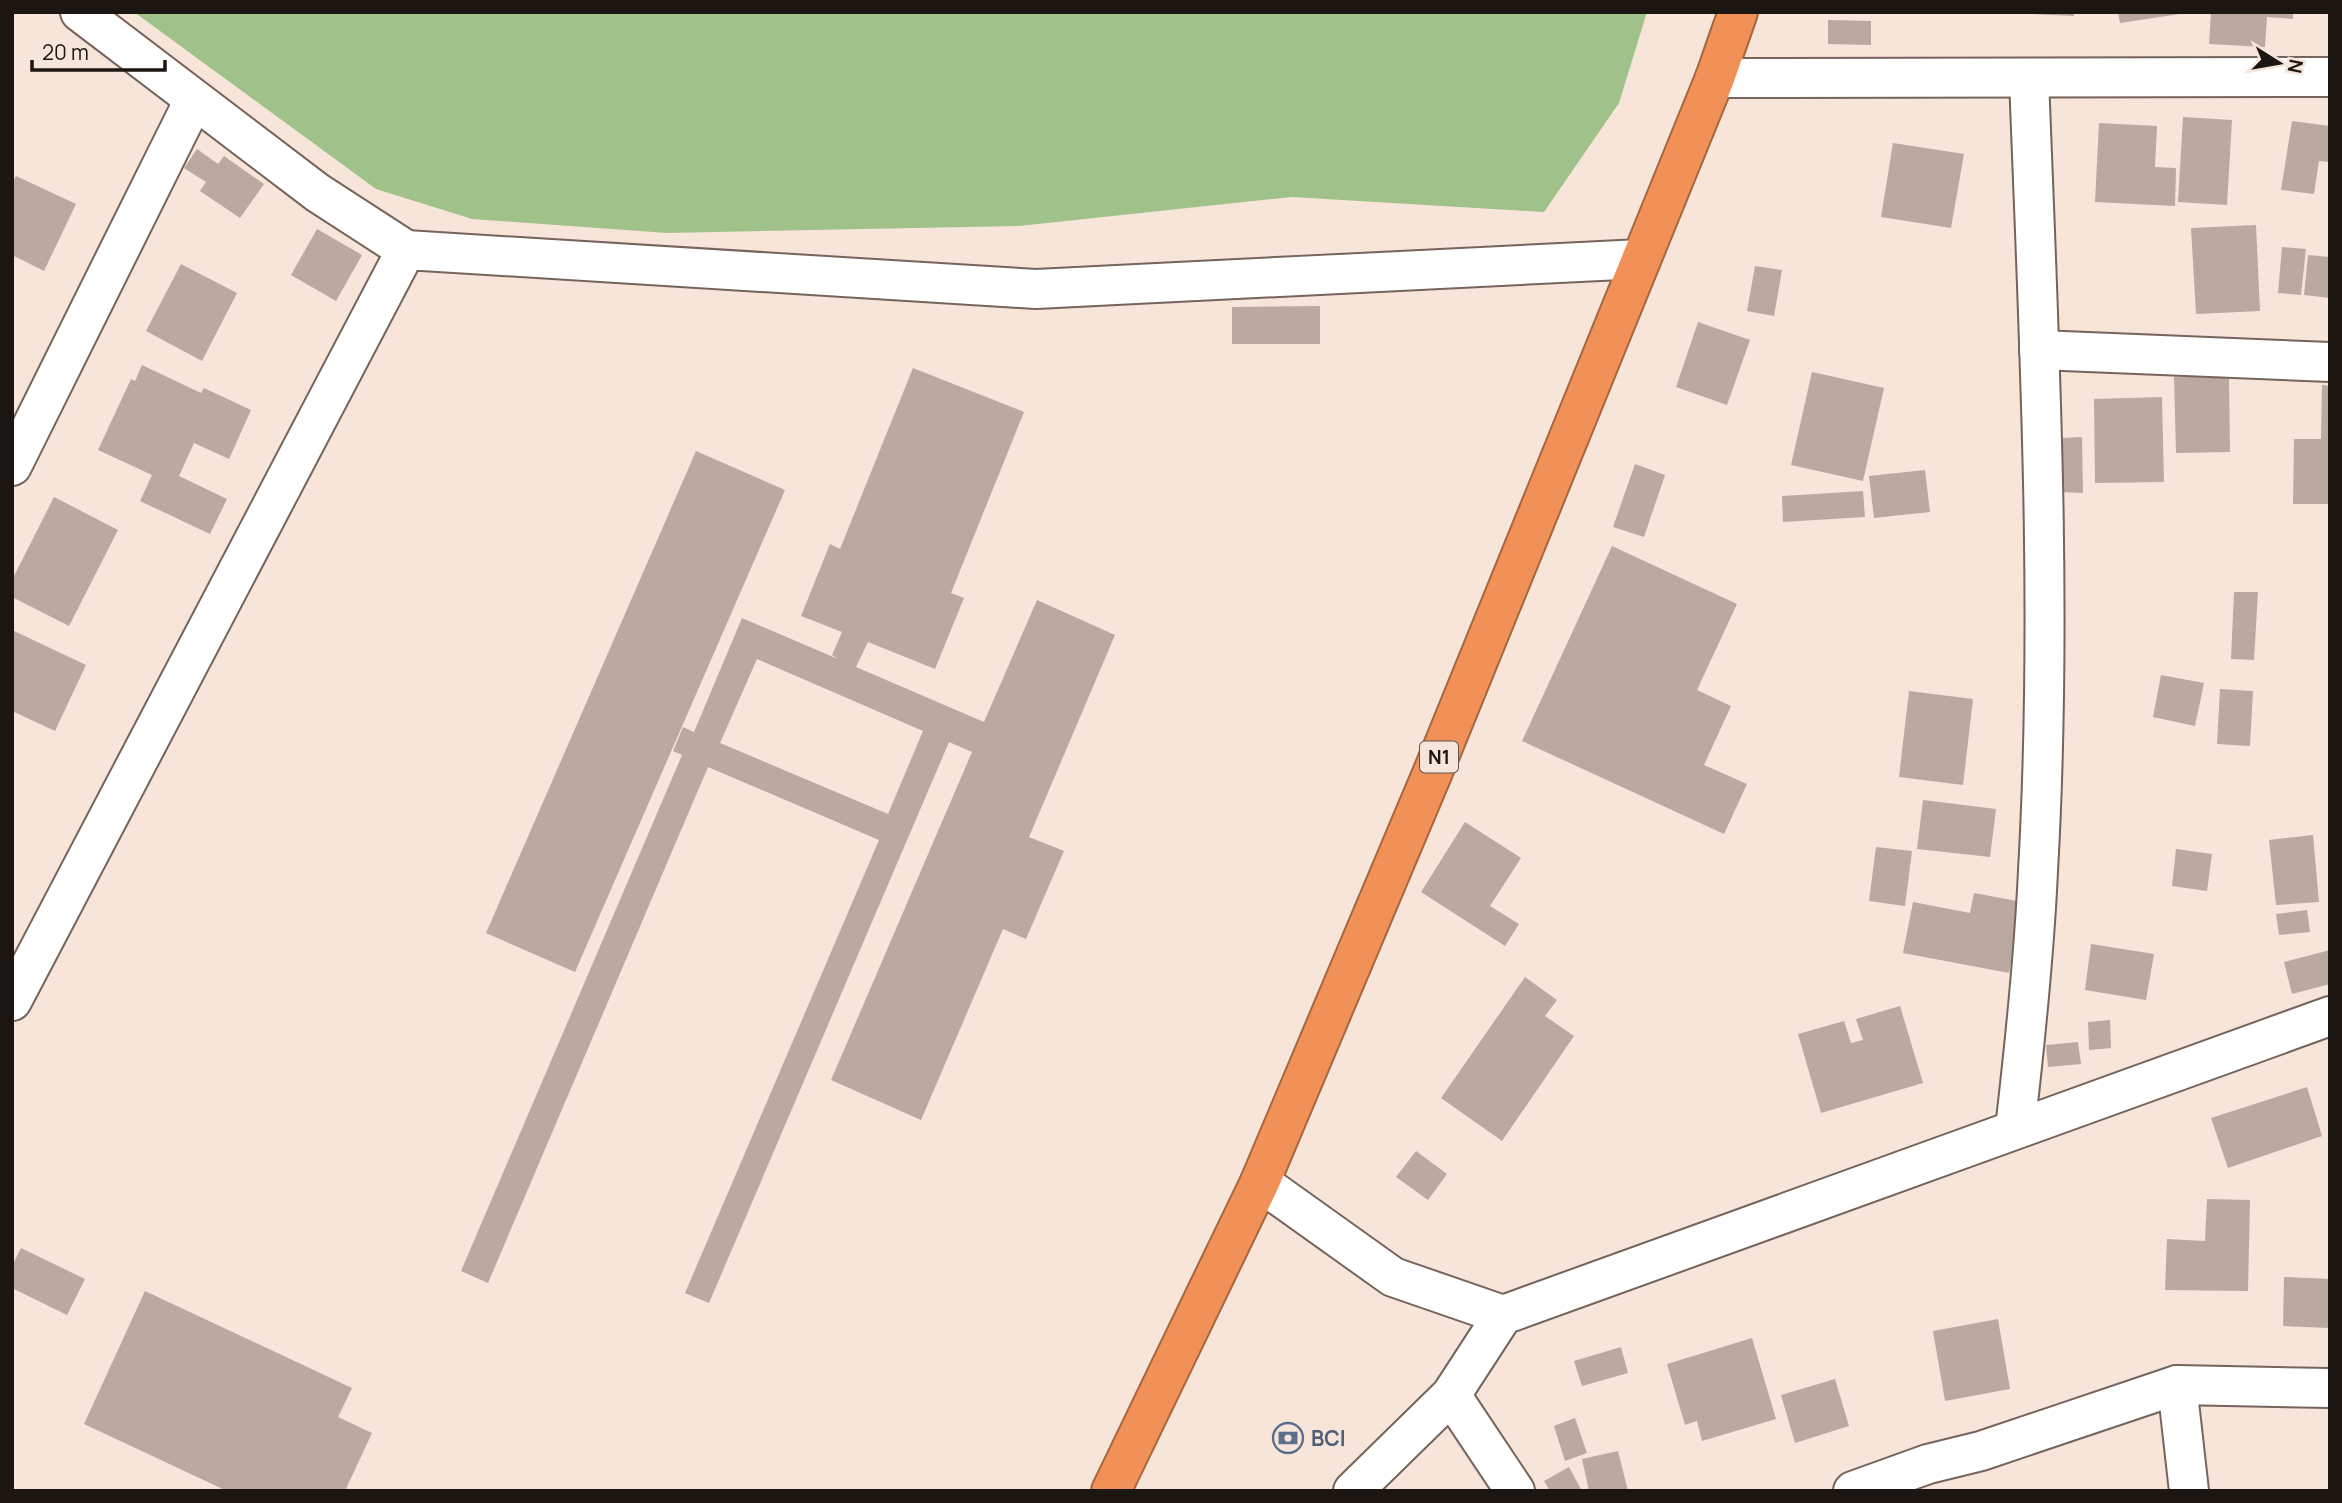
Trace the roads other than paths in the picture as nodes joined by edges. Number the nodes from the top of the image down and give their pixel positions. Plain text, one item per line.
1 (79, 12) edge
2 (1738, 12) edge
3 (2330, 77) edge
4 (1715, 78) junction
5 (2029, 78) junction
6 (194, 100) junction
7 (406, 250) junction
8 (1642, 259) junction
9 (2039, 350) junction
10 (2330, 362) edge
11 (12, 466) edge
12 (12, 1001) edge
13 (2330, 1016) edge
14 (2015, 1129) junction
15 (1260, 1182) junction
16 (1503, 1315) junction
17 (2177, 1385) junction
18 (2330, 1388) edge
19 (1451, 1395) junction
20 (1111, 1491) edge
21 (1353, 1491) edge
22 (1515, 1491) edge
23 (1853, 1491) edge
24 (2189, 1491) edge

1 - 6 street
2 - 4 highway, N1
3 - 5 street
4 - 5 street
4 - 8 highway, N1
5 - 9 street
6 - 7 street
6 - 11 street
7 - 8 street
7 - 12 street
8 - 15 highway, N1
9 - 10 street
9 - 14 street
13 - 14 street
14 - 16 street
15 - 16 street
15 - 20 highway, N1
16 - 19 street
17 - 18 street
17 - 23 street
17 - 24 street
19 - 21 street
19 - 22 street

